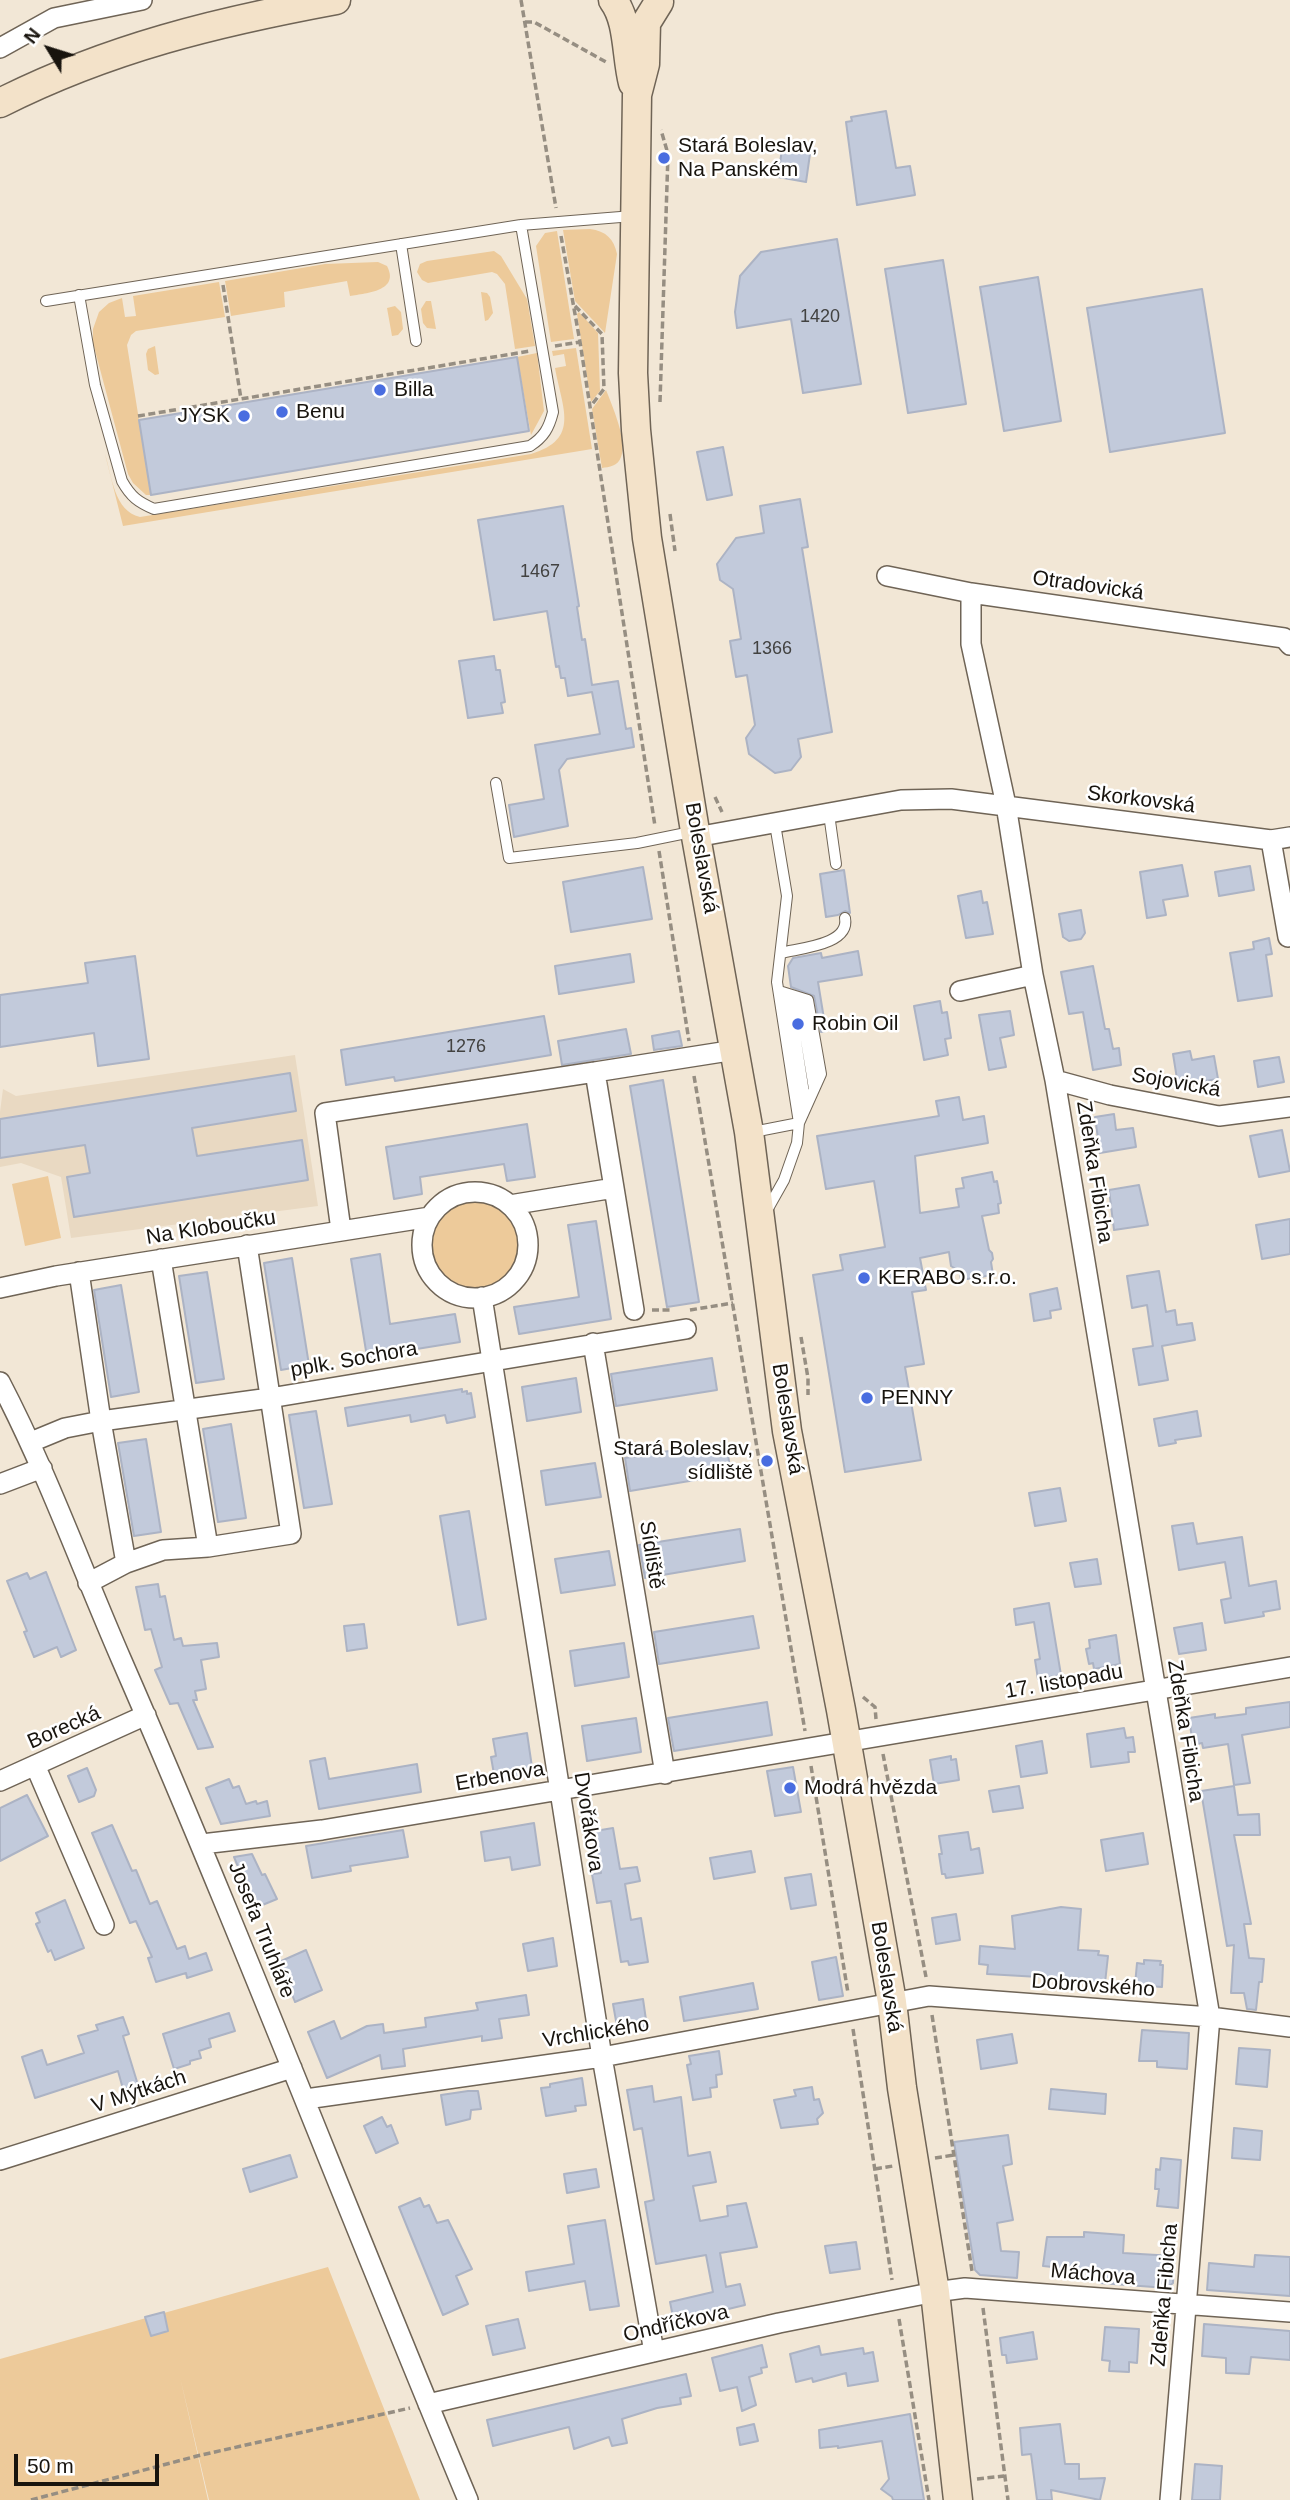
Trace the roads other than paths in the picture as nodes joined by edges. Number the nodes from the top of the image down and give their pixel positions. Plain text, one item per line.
1 (142, 0) edge
2 (336, 0) edge
3 (615, 0) edge
4 (661, 1) edge
5 (0, 48) edge
6 (637, 95) junction
7 (0, 103) edge
8 (637, 216) junction
9 (521, 225) junction
10 (401, 244) junction
11 (79, 295) junction
12 (46, 301) dead end
13 (416, 341) dead end
14 (887, 576) dead end
15 (971, 593) junction
16 (1287, 641) edge
17 (496, 783) dead end
18 (1006, 805) junction
19 (829, 814) junction
20 (775, 824) junction
21 (696, 834) junction
22 (1281, 838) edge
23 (836, 864) dead end
24 (845, 918) dead end
25 (1288, 937) dead end
26 (780, 953) junction
27 (1033, 975) junction
28 (960, 990) dead end
29 (779, 991) junction
30 (794, 997) junction
31 (735, 1050) junction
32 (595, 1072) junction
33 (1055, 1080) junction
34 (806, 1107) junction
35 (1290, 1107) edge
36 (799, 1123) junction
37 (749, 1132) junction
38 (614, 1188) junction
39 (510, 1205) junction
40 (430, 1217) junction
41 (761, 1222) junction
42 (341, 1230) junction
43 (247, 1245) junction
44 (161, 1259) junction
45 (79, 1272) junction
46 (0, 1288) edge
47 (482, 1297) junction
48 (634, 1310) road end
49 (685, 1320) road end
50 (593, 1343) junction
51 (491, 1360) junction
52 (0, 1381) edge
53 (270, 1398) junction
54 (186, 1408) junction
55 (101, 1421) junction
56 (31, 1442) junction
57 (42, 1468) junction
58 (0, 1484) edge
59 (208, 1547) junction
60 (126, 1563) junction
61 (88, 1583) junction
62 (1290, 1667) edge
63 (1155, 1689) junction
64 (146, 1715) junction
65 (846, 1743) junction
66 (35, 1765) junction
67 (664, 1774) junction
68 (0, 1781) edge
69 (559, 1790) junction
70 (202, 1844) junction
71 (104, 1925) dead end
72 (892, 2002) junction
73 (1210, 2017) junction
74 (1290, 2026) edge
75 (602, 2057) junction
76 (292, 2068) junction
77 (306, 2099) junction
78 (0, 2160) edge
79 (935, 2292) junction
80 (1188, 2305) junction
81 (1290, 2312) edge
82 (654, 2352) junction
83 (428, 2404) junction
84 (468, 2500) edge
85 (958, 2500) edge
86 (1170, 2500) edge

1 - 5 street
2 - 7 main road
3 - 4 main road
3 - 6 main road
4 - 6 main road
6 - 8 main road, Boleslavská
8 - 9 lane
8 - 21 main road, Boleslavská
9 - 10 lane
9 - 11 lane
10 - 11 lane
10 - 13 lane
11 - 12 lane
14 - 15 street, Otradovická
15 - 16 street, Otradovická
15 - 18 street, Zdeňka Fibicha
17 - 21 lane
18 - 19 street, Skorkovská
18 - 22 street, Skorkovská
18 - 27 street, Zdeňka Fibicha
19 - 20 street, Skorkovská
19 - 23 lane
20 - 21 street, Skorkovská
20 - 26 lane
21 - 31 main road, Boleslavská
22 - 25 street, Skorkovská
24 - 26 lane
26 - 29 lane
27 - 28 street
27 - 33 street, Zdeňka Fibicha
29 - 30 lane
29 - 36 lane
30 - 34 lane
30 - 34 lane
31 - 32 street
31 - 37 main road, Boleslavská
32 - 38 street
32 - 42 street
33 - 35 street, Sojovická
33 - 63 street, Zdeňka Fibicha
34 - 36 lane
36 - 37 lane
36 - 41 lane
37 - 41 main road, Boleslavská
38 - 39 street
38 - 48 street
39 - 40 street, Na Kloboučku
39 - 47 street
40 - 42 street, Na Kloboučku
40 - 47 street
41 - 65 main road, Boleslavská
42 - 43 street, Na Kloboučku
43 - 44 street, Na Kloboučku
43 - 53 street
44 - 45 street, Na Kloboučku
44 - 54 street
45 - 46 street, Na Kloboučku
45 - 55 street
47 - 51 street, Dvořákova
49 - 50 street, pplk. Sochora
50 - 51 street, pplk. Sochora
50 - 67 street, Sídliště
51 - 53 street, pplk. Sochora
51 - 69 street, Dvořákova
52 - 56 street, Josefa Truhláře
53 - 54 street, pplk. Sochora
53 - 59 street
54 - 55 street, pplk. Sochora
54 - 59 street
55 - 56 street, pplk. Sochora
55 - 60 street
56 - 57 street, Josefa Truhláře
57 - 58 street
57 - 61 street, Josefa Truhláře
59 - 60 street
60 - 61 street
61 - 64 street, Josefa Truhláře
62 - 63 street, 17. listopadu
63 - 65 street, 17. listopadu
63 - 73 street, Zdeňka Fibicha
64 - 66 street, Borecká
64 - 70 street, Josefa Truhláře
65 - 67 street, Erbenova
65 - 72 main road, Boleslavská
66 - 68 street, Borecká
66 - 71 street
67 - 69 street, Erbenova
69 - 70 street, Erbenova
69 - 75 street, Dvořákova
70 - 76 street, Josefa Truhláře
72 - 73 street, Dobrovského
72 - 75 street, Vrchlického
72 - 79 main road, Boleslavská
73 - 74 street, Dobrovského
73 - 80 street, Zdeňka Fibicha
75 - 77 street, Vrchlického
75 - 82 street, Dvořákova
76 - 77 street, Josefa Truhláře
76 - 78 street, V Mýtkách
77 - 83 street, Josefa Truhláře
79 - 80 street, Máchova
79 - 82 street, Ondříčkova
79 - 85 main road, Boleslavská
80 - 81 street, Máchova
80 - 86 street, Zdeňka Fibicha
82 - 83 street, Ondříčkova
83 - 84 street, Josefa Truhláře

